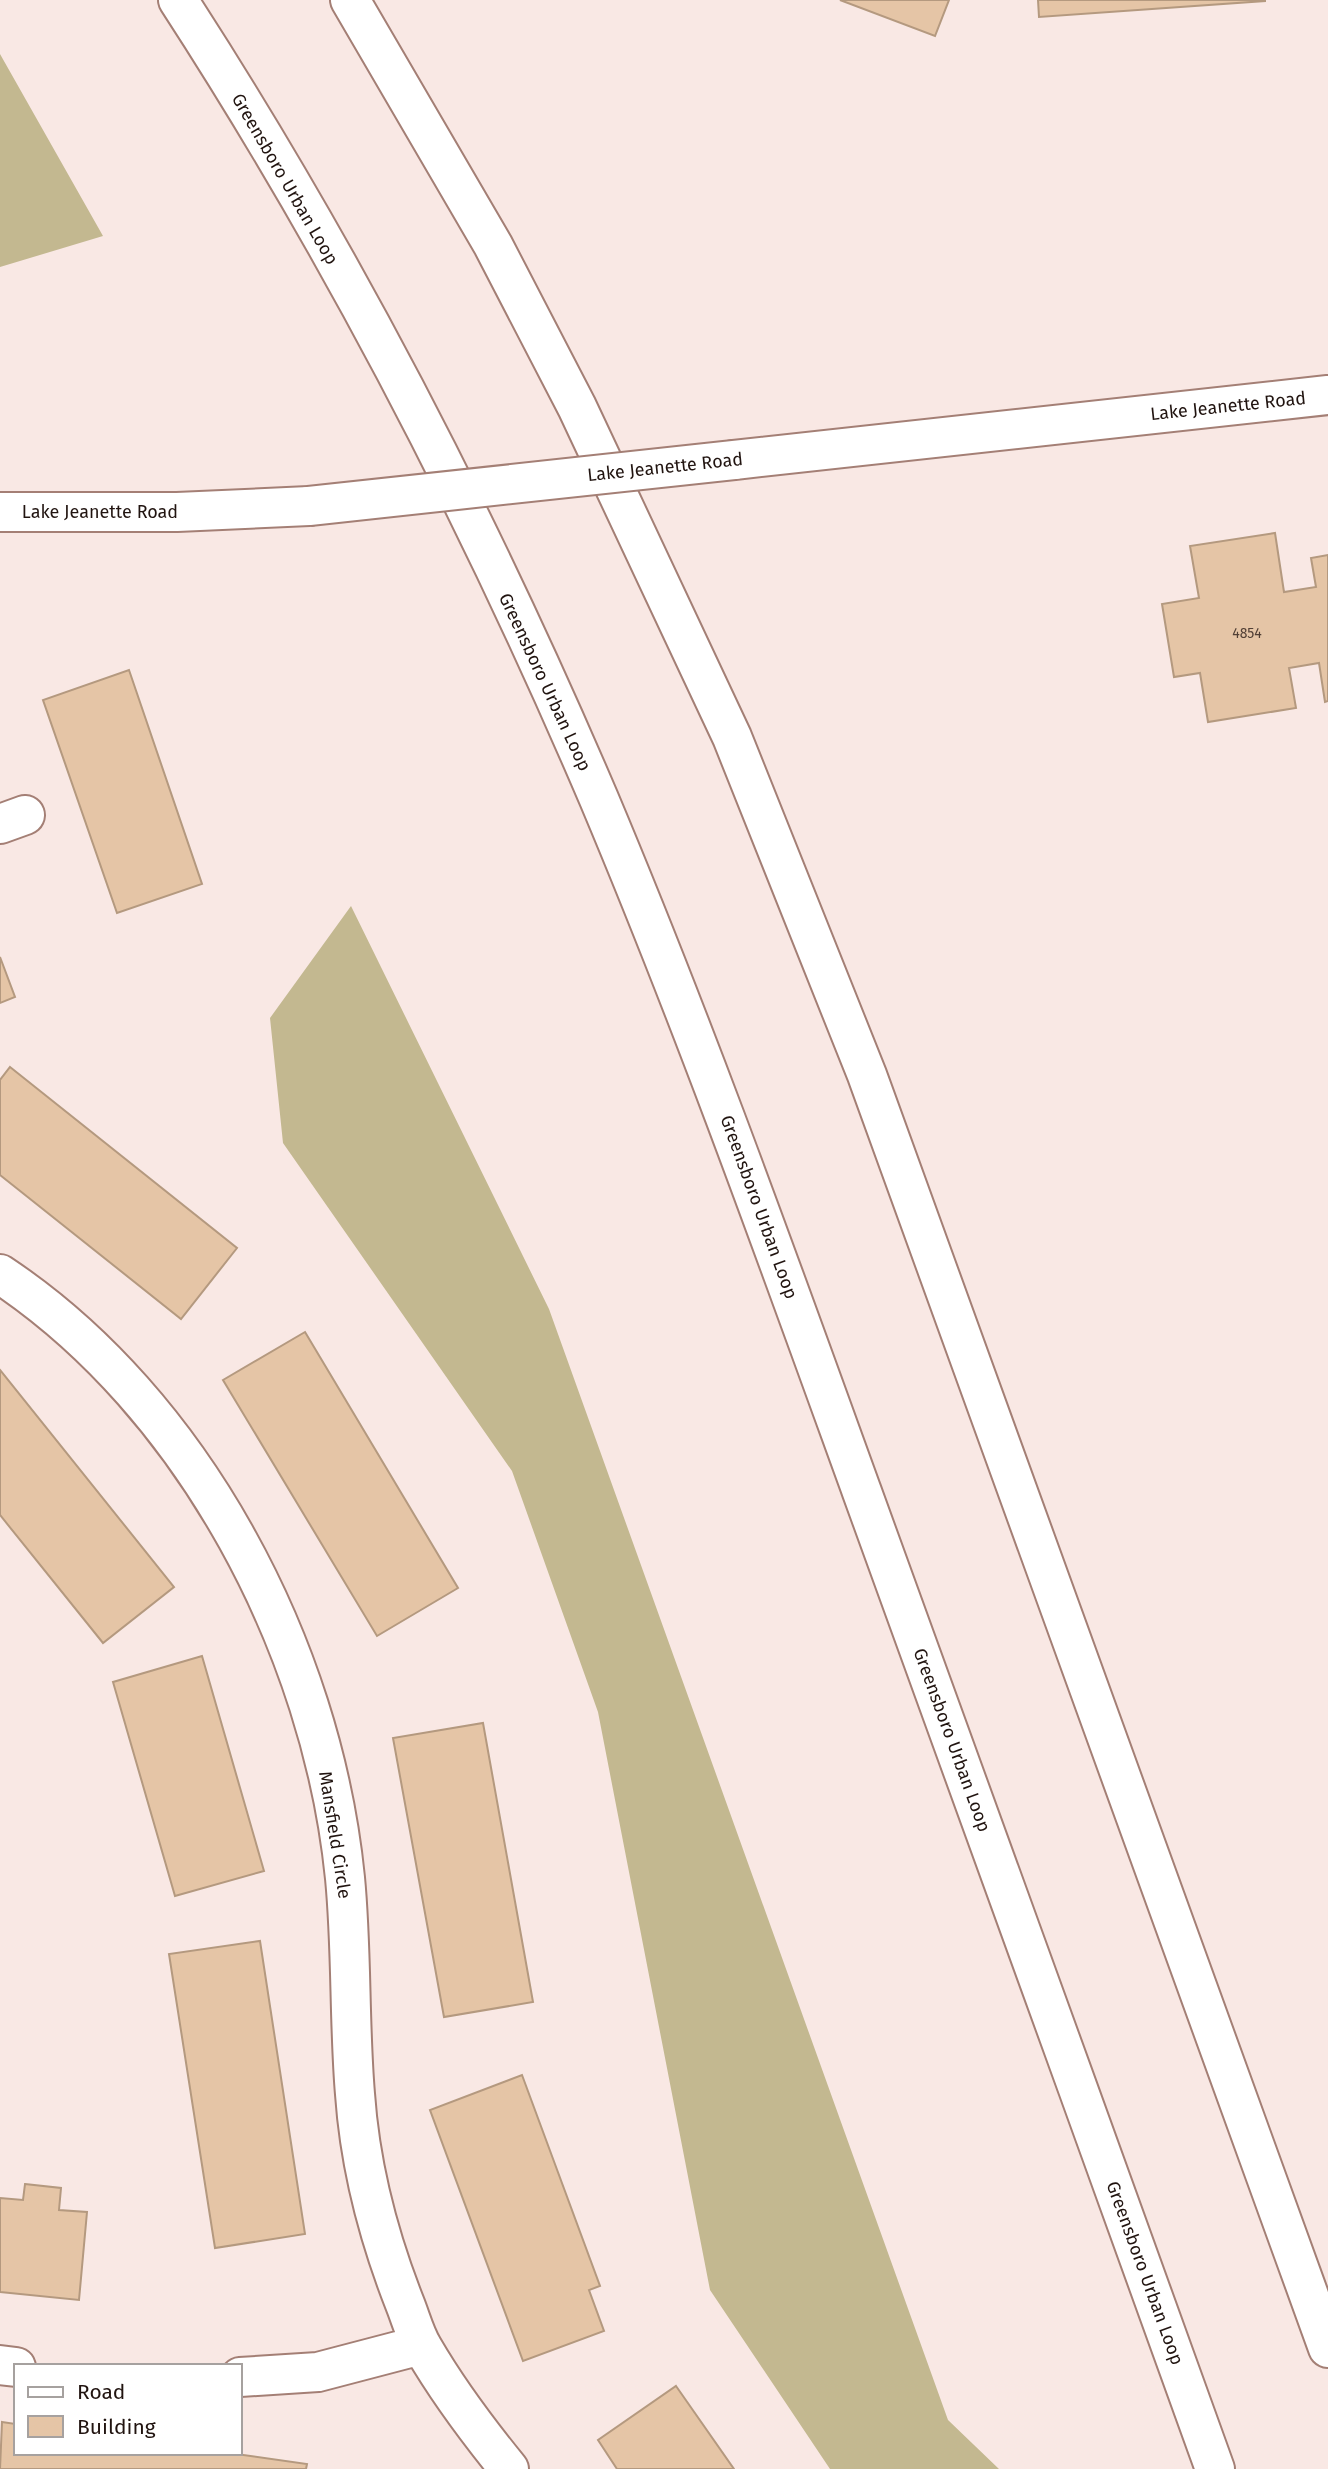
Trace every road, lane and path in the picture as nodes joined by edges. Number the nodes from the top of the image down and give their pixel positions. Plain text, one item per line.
1 (178, 0) edge
2 (350, 0) edge
3 (1328, 395) edge
4 (0, 512) edge
5 (0, 1274) edge
6 (421, 2345) junction
7 (1328, 2348) edge
8 (242, 2377) edge
9 (509, 2469) edge
10 (1216, 2469) edge

1 - 10 main road, Greensboro Urban Loop
2 - 7 main road
3 - 4 main road, Lake Jeanette Road, bridge
5 - 6 main road, Mansfield Circle
6 - 8 main road
6 - 9 main road, Mansfield Circle

